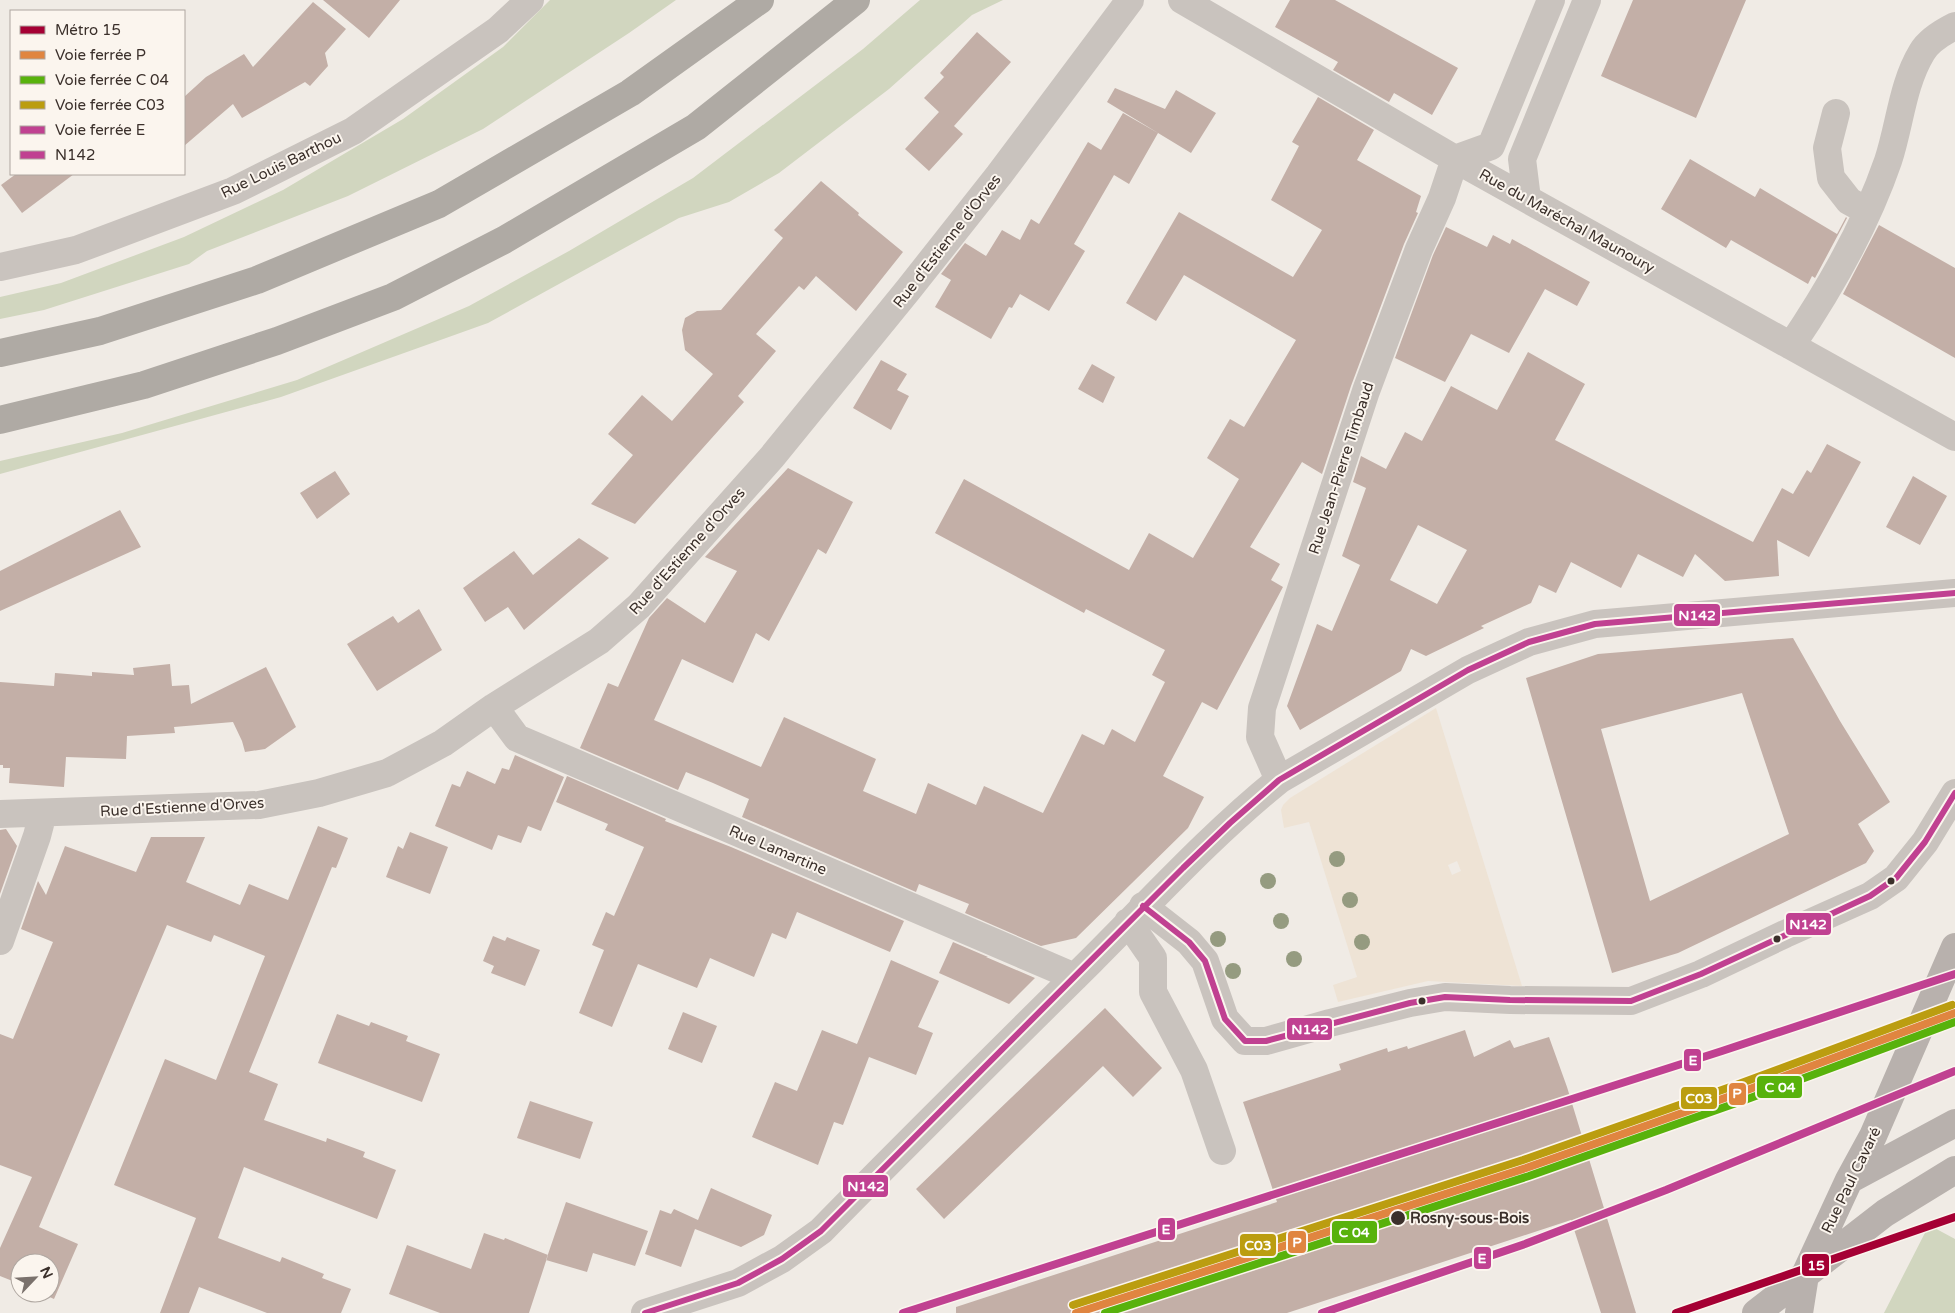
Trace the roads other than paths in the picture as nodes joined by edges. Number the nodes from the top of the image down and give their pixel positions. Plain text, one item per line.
1 (530, 0) edge
2 (760, 0) edge
3 (856, 0) edge
4 (1130, 0) edge
5 (1182, 0) edge
6 (1551, 0) edge
7 (1587, 0) edge
8 (1955, 26) edge
9 (1836, 114) dead end
10 (1455, 159) junction
11 (1527, 199) junction
12 (1867, 211) junction
13 (0, 267) edge
14 (1791, 346) junction
15 (0, 353) edge
16 (0, 420) edge
17 (1955, 437) edge
18 (1955, 593) edge
19 (494, 707) junction
20 (1279, 780) junction
21 (1955, 793) edge
22 (43, 813) junction
23 (0, 814) edge
24 (1136, 914) junction
25 (0, 941) edge
26 (1954, 948) edge
27 (1075, 977) junction
28 (1955, 1123) edge
29 (1222, 1151) dead end
30 (1955, 1170) edge
31 (1850, 1180) junction
32 (1806, 1275) junction
33 (645, 1313) edge
34 (1756, 1313) edge
35 (1799, 1313) edge

1 - 13 street, Rue Louis Barthou
2 - 15 highway
3 - 16 highway
4 - 19 street, Rue d'Estienne d'Orves
5 - 10 street, Rue du Maréchal Maunoury
6 - 10 street
7 - 11 street
8 - 12 street
9 - 12 street
10 - 11 street, Rue du Maréchal Maunoury
10 - 20 street, Rue Jean-Pierre Timbaud
11 - 14 street, Rue du Maréchal Maunoury
12 - 14 street
14 - 17 street, Rue du Maréchal Maunoury
18 - 20 street
19 - 22 street, Rue d'Estienne d'Orves
19 - 27 street, Rue Lamartine
20 - 24 street
21 - 24 street
22 - 23 street, Rue d'Estienne d'Orves
22 - 25 street
24 - 27 street
24 - 29 street
26 - 31 main road, Rue Paul Cavaré
27 - 33 street
28 - 31 main road
30 - 32 main road
31 - 32 main road, Rue Paul Cavaré
32 - 34 main road
32 - 35 main road

